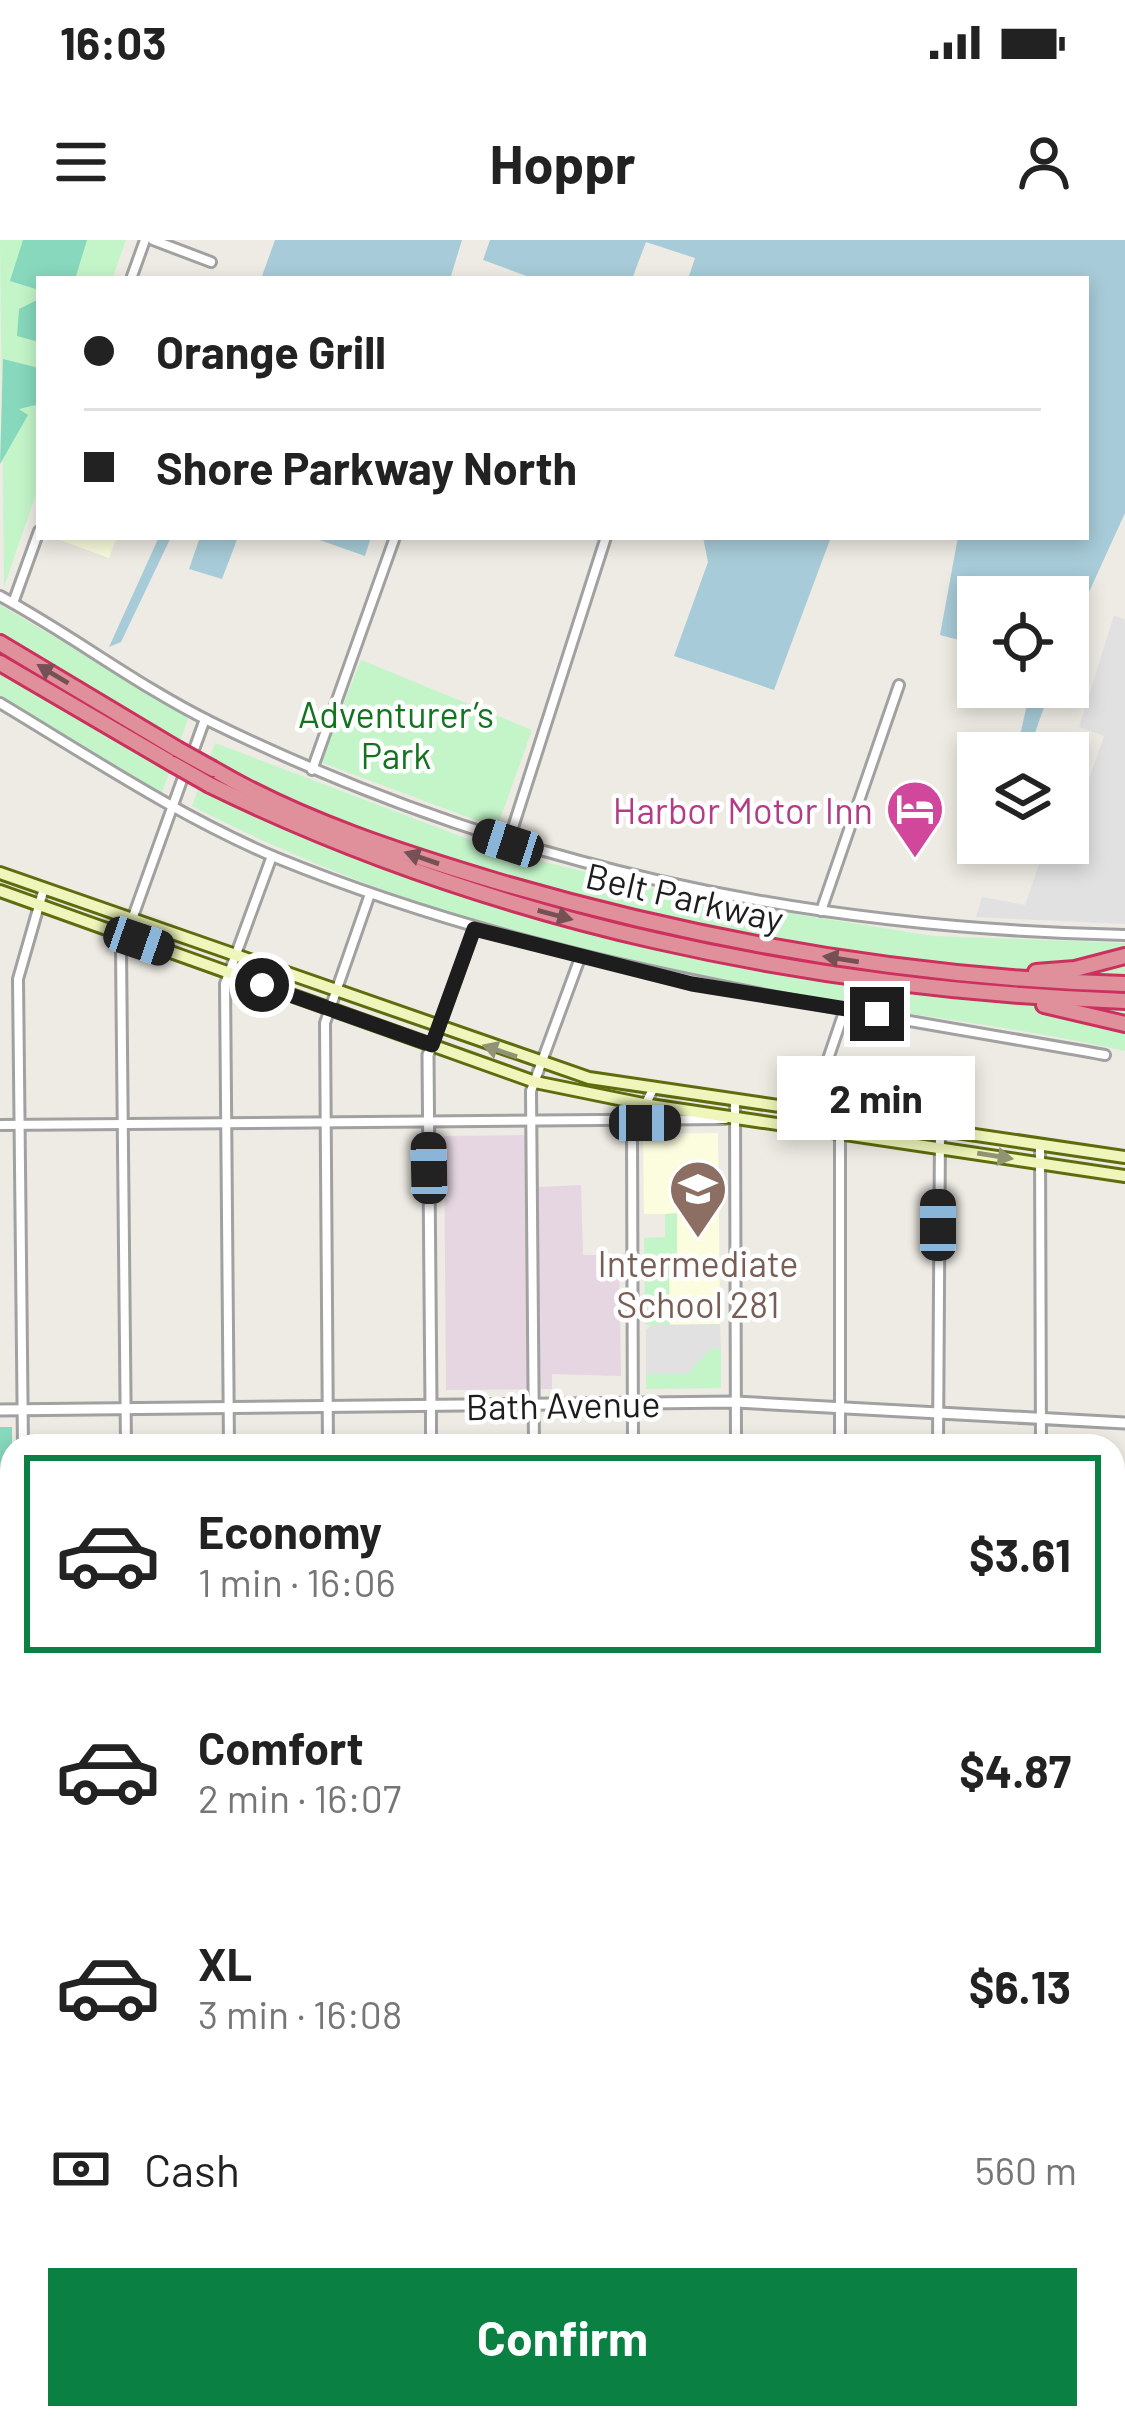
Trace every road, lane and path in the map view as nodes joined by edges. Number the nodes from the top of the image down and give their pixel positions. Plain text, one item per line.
1 (149, 240) edge
2 (212, 262) dead end
3 (132, 276) edge
4 (36, 539) edge
5 (394, 540) edge
6 (605, 540) edge
7 (0, 596) edge
8 (13, 603) junction
9 (0, 643) edge
10 (0, 663) edge
11 (899, 685) dead end
12 (0, 703) edge
13 (205, 719) junction
14 (175, 757) junction
15 (312, 770) junction
16 (173, 806) junction
17 (508, 843) junction
18 (272, 856) junction
19 (0, 873) edge
20 (44, 888) junction
21 (0, 891) edge
22 (370, 894) junction
23 (40, 905) junction
24 (821, 911) junction
25 (132, 920) junction
26 (474, 929) junction
27 (1125, 935) edge
28 (126, 936) junction
29 (1125, 956) edge
30 (236, 958) junction
31 (580, 958) junction
32 (955, 970) junction
33 (229, 973) junction
34 (1125, 984) edge
35 (944, 991) junction
36 (335, 992) junction
37 (1125, 1001) edge
38 (328, 1007) junction
39 (845, 1009) junction
40 (1125, 1024) edge
41 (438, 1029) junction
42 (432, 1045) junction
43 (1106, 1055) dead end
44 (541, 1065) junction
45 (535, 1082) junction
46 (655, 1086) junction
47 (735, 1101) junction
48 (643, 1104) junction
49 (810, 1112) junction
50 (840, 1116) junction
51 (733, 1117) junction
52 (532, 1119) junction
53 (428, 1120) junction
54 (325, 1121) junction
55 (226, 1123) junction
56 (635, 1123) junction
57 (123, 1124) junction
58 (0, 1125) edge
59 (20, 1125) junction
60 (809, 1130) junction
61 (940, 1132) junction
62 (838, 1134) junction
63 (1040, 1146) junction
64 (938, 1147) junction
65 (1125, 1157) edge
66 (1040, 1163) junction
67 (1125, 1176) edge
68 (736, 1402) junction
69 (633, 1404) junction
70 (534, 1405) junction
71 (431, 1406) junction
72 (328, 1407) junction
73 (839, 1407) junction
74 (229, 1408) junction
75 (126, 1409) junction
76 (0, 1410) edge
77 (23, 1410) junction
78 (938, 1412) junction
79 (1041, 1418) junction
80 (1125, 1424) edge
81 (23, 1434) edge
82 (126, 1434) edge
83 (230, 1434) edge
84 (328, 1434) edge
85 (431, 1434) edge
86 (535, 1434) edge
87 (633, 1434) edge
88 (736, 1434) edge
89 (840, 1434) edge
90 (938, 1434) edge
91 (1041, 1434) edge

1 - 2 street
1 - 3 street
4 - 8 street
5 - 15 street
6 - 17 street
7 - 8 street
8 - 13 street
14 -> 9 highway, Belt Parkway
10 - 14 highway, Belt Parkway
11 - 24 street
12 - 16 street
13 - 15 street
13 - 16 street
32 -> 14 highway, Belt Parkway, bridge
14 -> 35 highway, Belt Parkway, bridge
15 - 17 street
16 - 18 street
16 - 25 street
17 - 24 street
18 - 22 street
18 - 30 street
19 - 20 main road
20 - 23 street
20 - 25 main road
21 - 23 main road
22 - 26 street
22 - 36 street
23 - 28 main road
23 - 59 street
24 - 27 street
25 - 28 street
25 - 30 main road
26 - 31 street
26 - 41 street
28 - 33 main road
28 - 57 street
29 - 32 highway
30 - 33 street
30 - 36 main road
31 - 39 street
31 - 44 street
32 - 34 highway, Belt Parkway
33 - 38 main road
33 - 55 street
35 - 37 highway, Belt Parkway
35 - 40 highway
36 - 38 street
36 - 41 main road
38 - 42 main road
38 - 54 street
39 - 43 street
39 - 49 street
41 - 42 street
44 -> 41 main road
42 - 45 main road
42 - 53 street
44 - 45 street
44 - 46 main road
45 - 48 main road
45 - 52 street
46 - 47 main road
46 - 48 street
47 - 49 main road
47 - 51 street
48 - 51 main road
48 - 56 street
49 - 50 main road
49 - 60 street
50 - 61 main road
50 - 62 street
51 - 56 street
51 - 60 main road
51 - 68 street
52 - 53 street
52 - 56 street
52 - 70 street
53 - 54 street
53 - 71 street
54 - 55 street
54 - 72 street
55 - 57 street
55 - 74 street
56 - 69 street
57 - 59 street
57 - 75 street
58 - 59 street
59 - 77 street
60 - 62 main road
61 - 63 main road
61 - 64 street
62 - 64 main road
62 - 73 street
63 - 65 main road
63 - 66 street
64 -> 66 main road
64 - 78 street
66 - 67 main road
66 - 79 street
68 - 69 street, Bath Avenue
68 - 73 street, Bath Avenue
68 - 88 street
69 - 70 street, Bath Avenue
69 - 87 street
70 - 71 street, Bath Avenue
70 - 86 street
71 - 72 street, Bath Avenue
71 - 85 street
72 - 74 street, Bath Avenue
72 - 84 street
73 - 78 street, Bath Avenue
73 - 89 street
74 - 75 street, Bath Avenue
74 - 83 street
75 - 77 street, Bath Avenue
75 - 82 street
76 - 77 street, Bath Avenue
77 - 81 street
78 - 79 street, Bath Avenue
78 - 90 street
79 - 80 street, Bath Avenue
79 - 91 street

